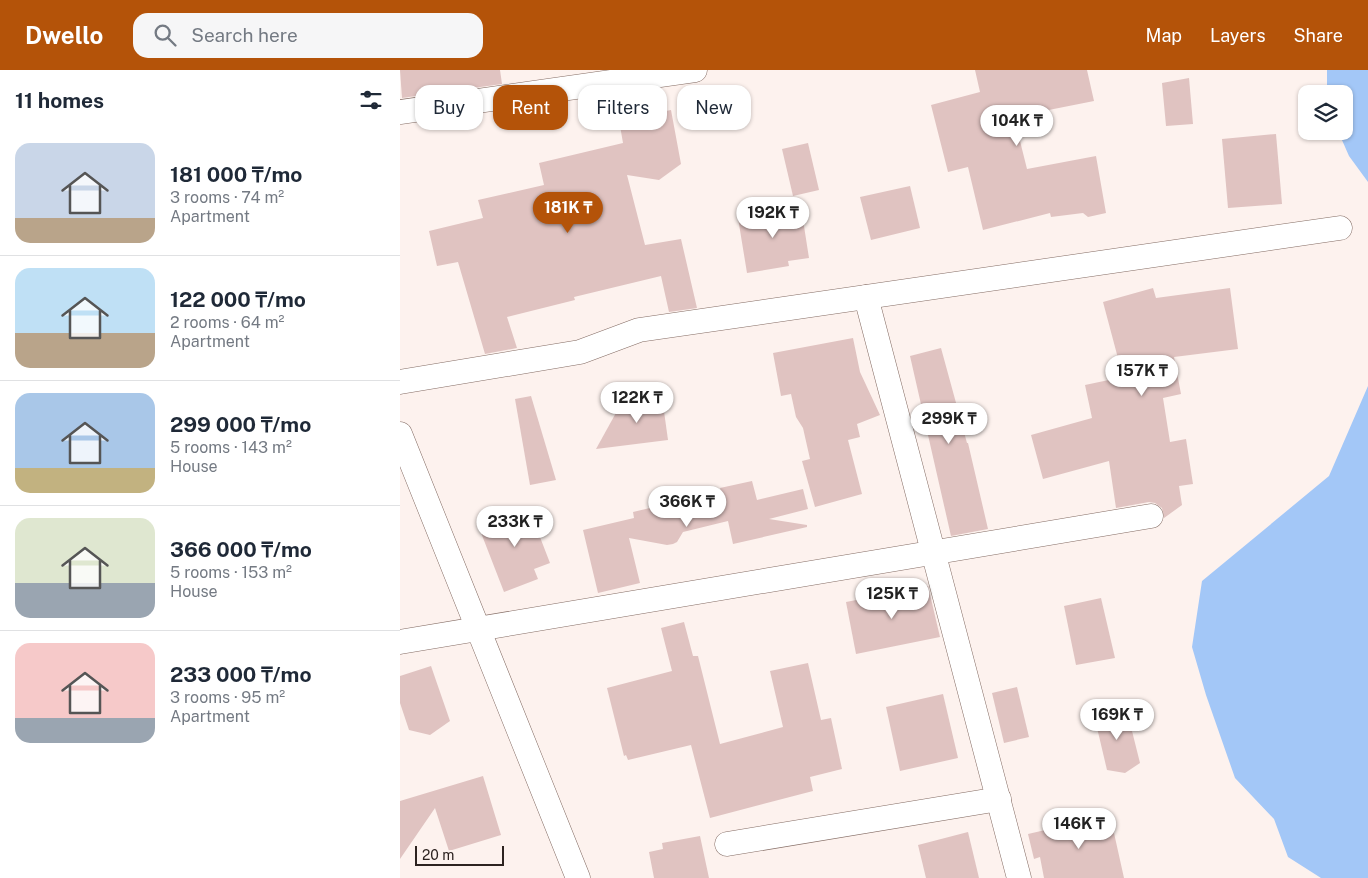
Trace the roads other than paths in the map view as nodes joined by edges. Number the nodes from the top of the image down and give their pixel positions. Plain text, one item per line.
1 (695, 70) edge
2 (400, 112) edge
3 (1340, 228) dead end
4 (866, 297) junction
5 (400, 382) edge
6 (400, 434) edge
7 (1151, 516) dead end
8 (934, 553) junction
9 (479, 630) junction
10 (400, 642) edge
11 (999, 799) junction
12 (728, 844) dead end
13 (578, 878) edge
14 (1020, 878) edge

1 - 2 street
3 - 4 street
4 - 5 street
4 - 8 street
6 - 9 street
7 - 8 street
8 - 9 street
8 - 11 street
9 - 10 street
9 - 13 street
11 - 12 street
11 - 14 street

